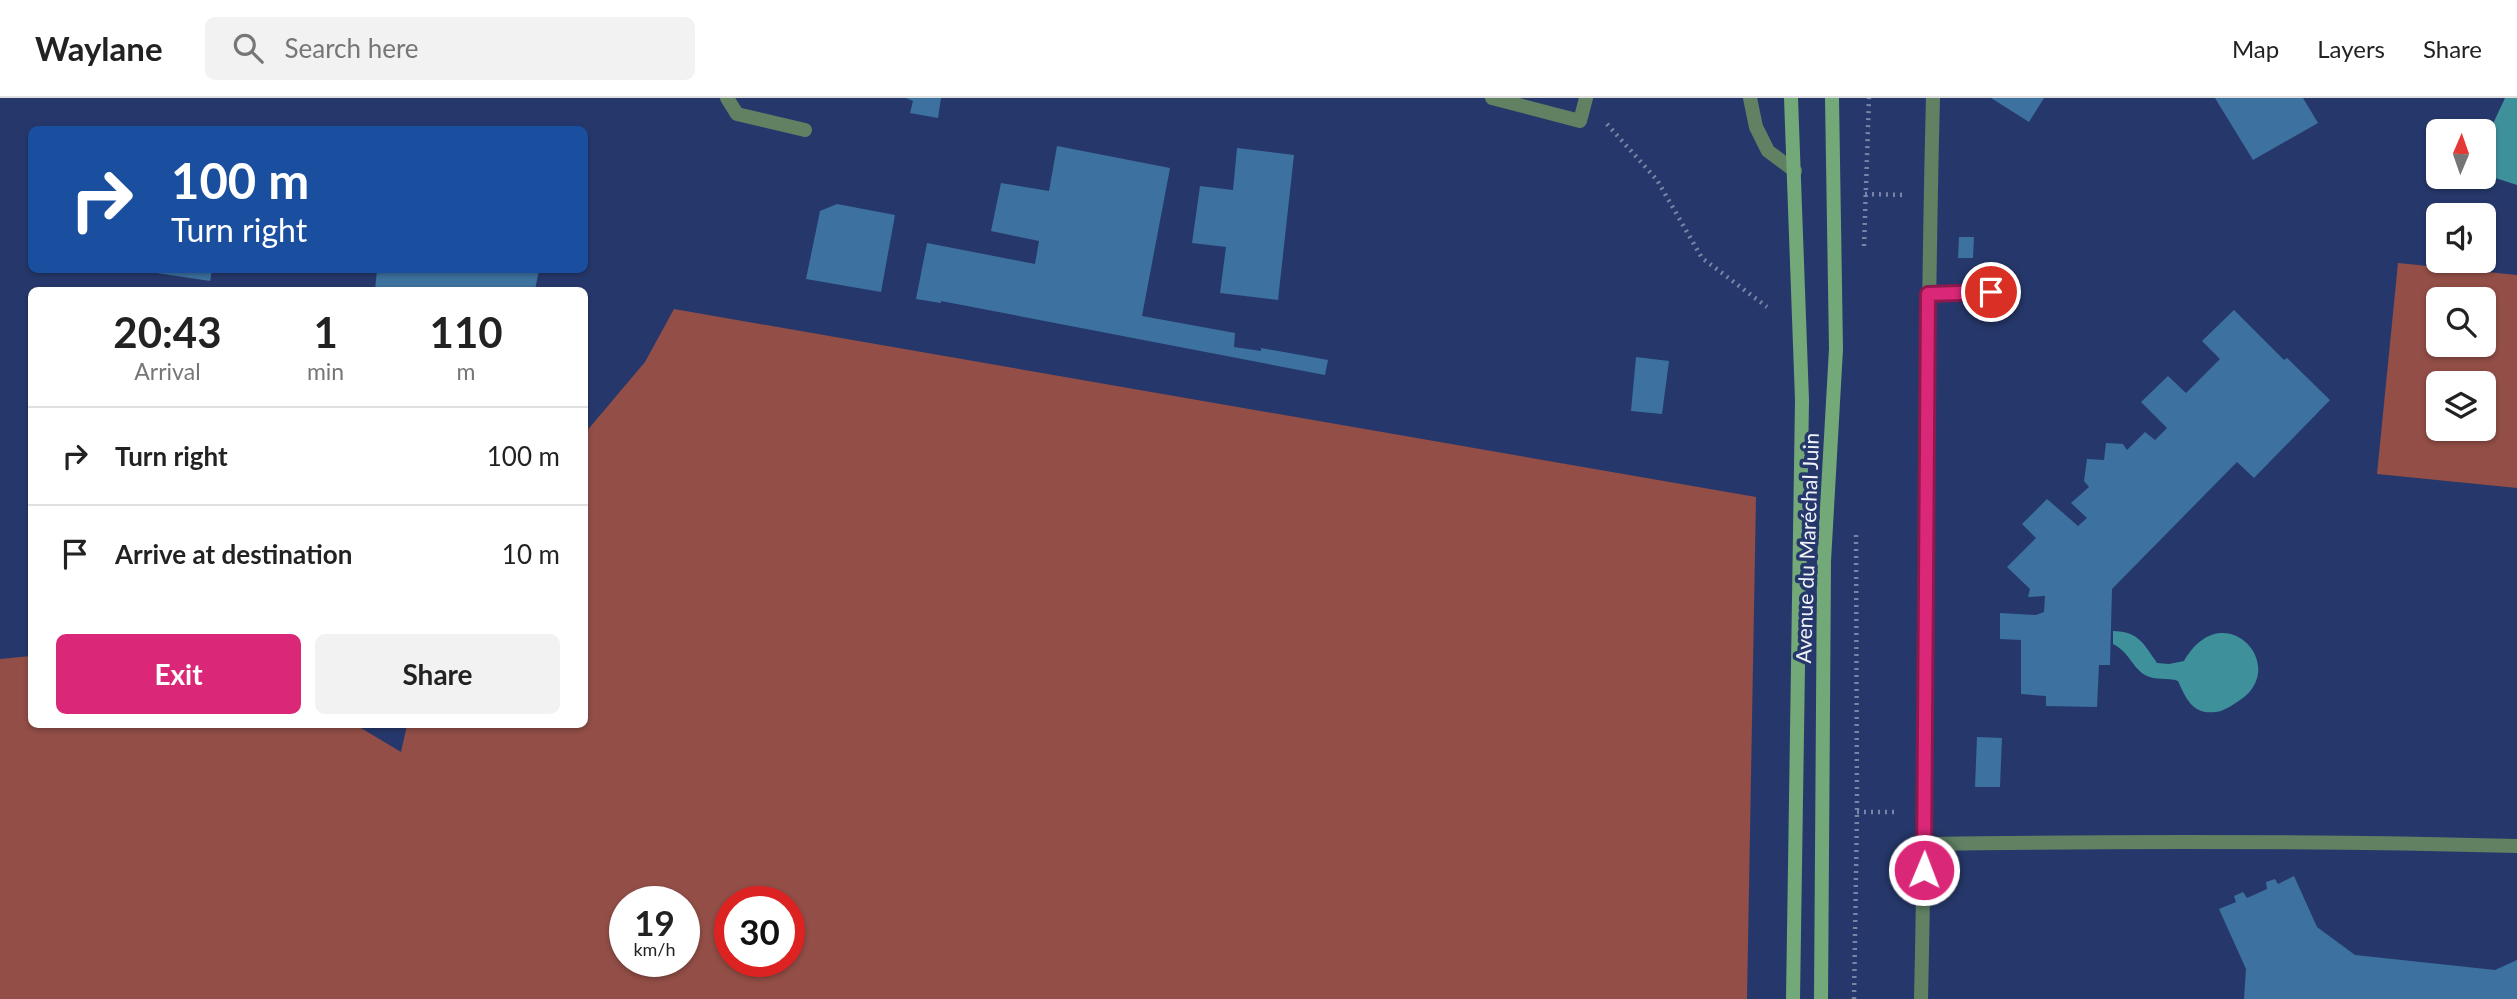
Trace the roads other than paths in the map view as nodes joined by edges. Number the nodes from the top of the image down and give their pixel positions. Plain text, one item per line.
1 (727, 98) edge
2 (1492, 98) edge
3 (1750, 98) edge
4 (1791, 98) edge
5 (1832, 98) edge
6 (1839, 98) edge
7 (1933, 98) edge
8 (1586, 99) edge
9 (1524, 102) edge
10 (1833, 118) junction
11 (805, 130) dead end
12 (1796, 171) junction
13 (1991, 292) dead end
14 (1928, 294) junction
15 (1925, 844) junction
16 (2517, 846) edge
17 (1793, 999) edge
18 (1821, 999) edge
19 (1921, 999) edge

1 - 11 street
2 - 9 street
3 - 12 street
4 - 12 main road, Avenue du Maréchal Juin
5 - 10 main road, Avenue du Maréchal Juin
6 - 10 main road
7 - 14 street
8 - 9 street
10 - 18 main road, Avenue du Maréchal Juin
12 - 17 main road, Avenue du Maréchal Juin
13 - 14 street
14 - 15 street
15 - 16 street
15 - 19 street

